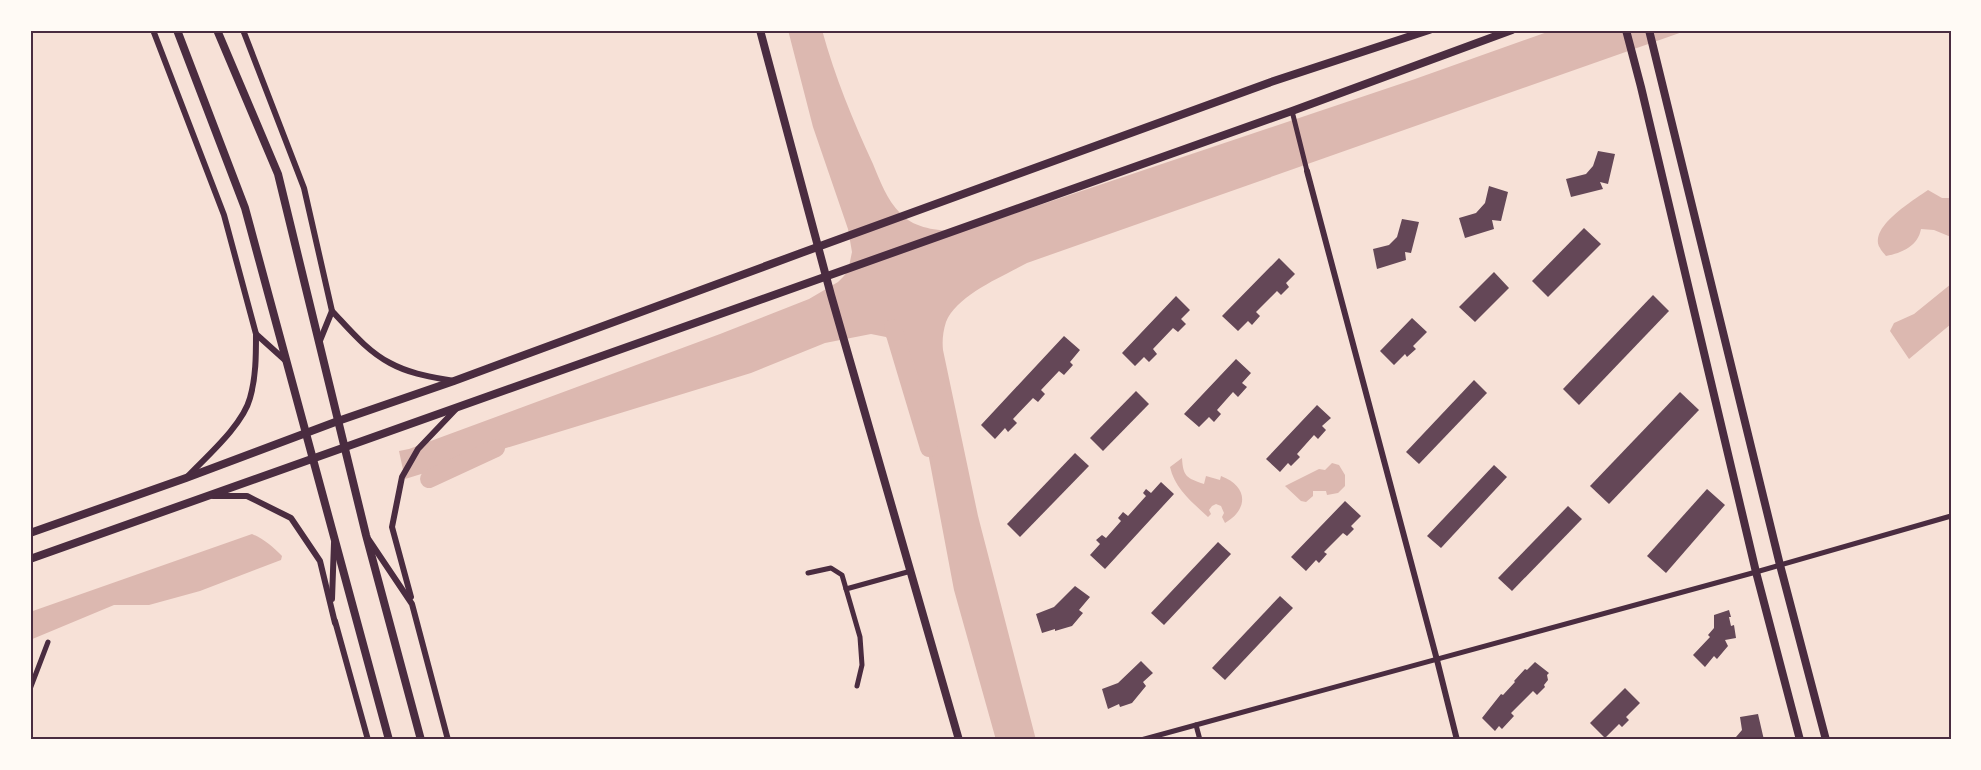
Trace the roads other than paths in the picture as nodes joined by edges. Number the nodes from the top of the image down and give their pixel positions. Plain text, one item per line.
1 (153, 30) edge
2 (177, 30) edge
3 (218, 30) edge
4 (243, 30) edge
5 (760, 30) edge
6 (1429, 30) edge
7 (1512, 30) edge
8 (1626, 30) edge
9 (1649, 30) edge
10 (1292, 111) junction
11 (1307, 171) joint
12 (819, 247) junction
13 (827, 276) junction
14 (332, 310) junction
15 (256, 334) junction
16 (319, 344) junction
17 (286, 361) junction
18 (453, 381) junction
19 (458, 407) junction
20 (338, 421) junction
21 (305, 433) junction
22 (344, 447) junction
23 (312, 458) junction
24 (186, 478) junction
25 (203, 496) junction
26 (1951, 516) edge
27 (30, 533) edge
28 (366, 535) junction
29 (334, 540) junction
30 (30, 559) edge
31 (1780, 565) junction
32 (911, 571) junction
33 (1756, 572) junction
34 (808, 573) dead end
35 (846, 589) junction
36 (412, 604) junction
37 (335, 623) junction
38 (48, 642) dead end
39 (1437, 660) junction
40 (856, 686) dead end
41 (30, 689) edge
42 (1196, 725) junction
43 (368, 740) edge
44 (389, 740) edge
45 (421, 740) edge
46 (448, 740) edge
47 (959, 740) edge
48 (1141, 740) edge
49 (1200, 740) edge
50 (1457, 740) edge
51 (1800, 740) edge
52 (1826, 740) edge

1 - 15 street
2 - 17 main road
3 - 16 main road
4 - 14 street
5 - 12 main road
6 - 12 main road
7 - 10 main road
8 - 33 main road
9 - 31 main road
10 - 11 street
10 - 13 main road
11 - 39 street
12 - 13 main road
12 - 18 main road
13 - 19 main road
13 - 32 main road
14 - 16 street
14 - 18 street
15 - 17 street
15 - 24 street
16 - 20 main road
17 - 21 main road
18 - 20 main road
19 - 22 main road
19 - 36 street
20 - 21 main road
20 - 22 main road
21 - 23 main road
21 - 24 main road
22 - 23 main road
22 - 28 main road
23 - 25 main road
23 - 29 main road
24 - 27 main road
25 - 30 main road
25 - 37 street
26 - 31 street
28 - 36 street
28 - 45 main road
29 - 37 street
29 - 44 main road
31 - 33 street
31 - 52 main road
32 - 35 street
32 - 47 main road
33 - 39 street
33 - 51 main road
34 - 35 street
35 - 40 street
36 - 46 street
37 - 43 street
38 - 41 street
39 - 42 street
39 - 50 street
42 - 48 street
42 - 49 street

